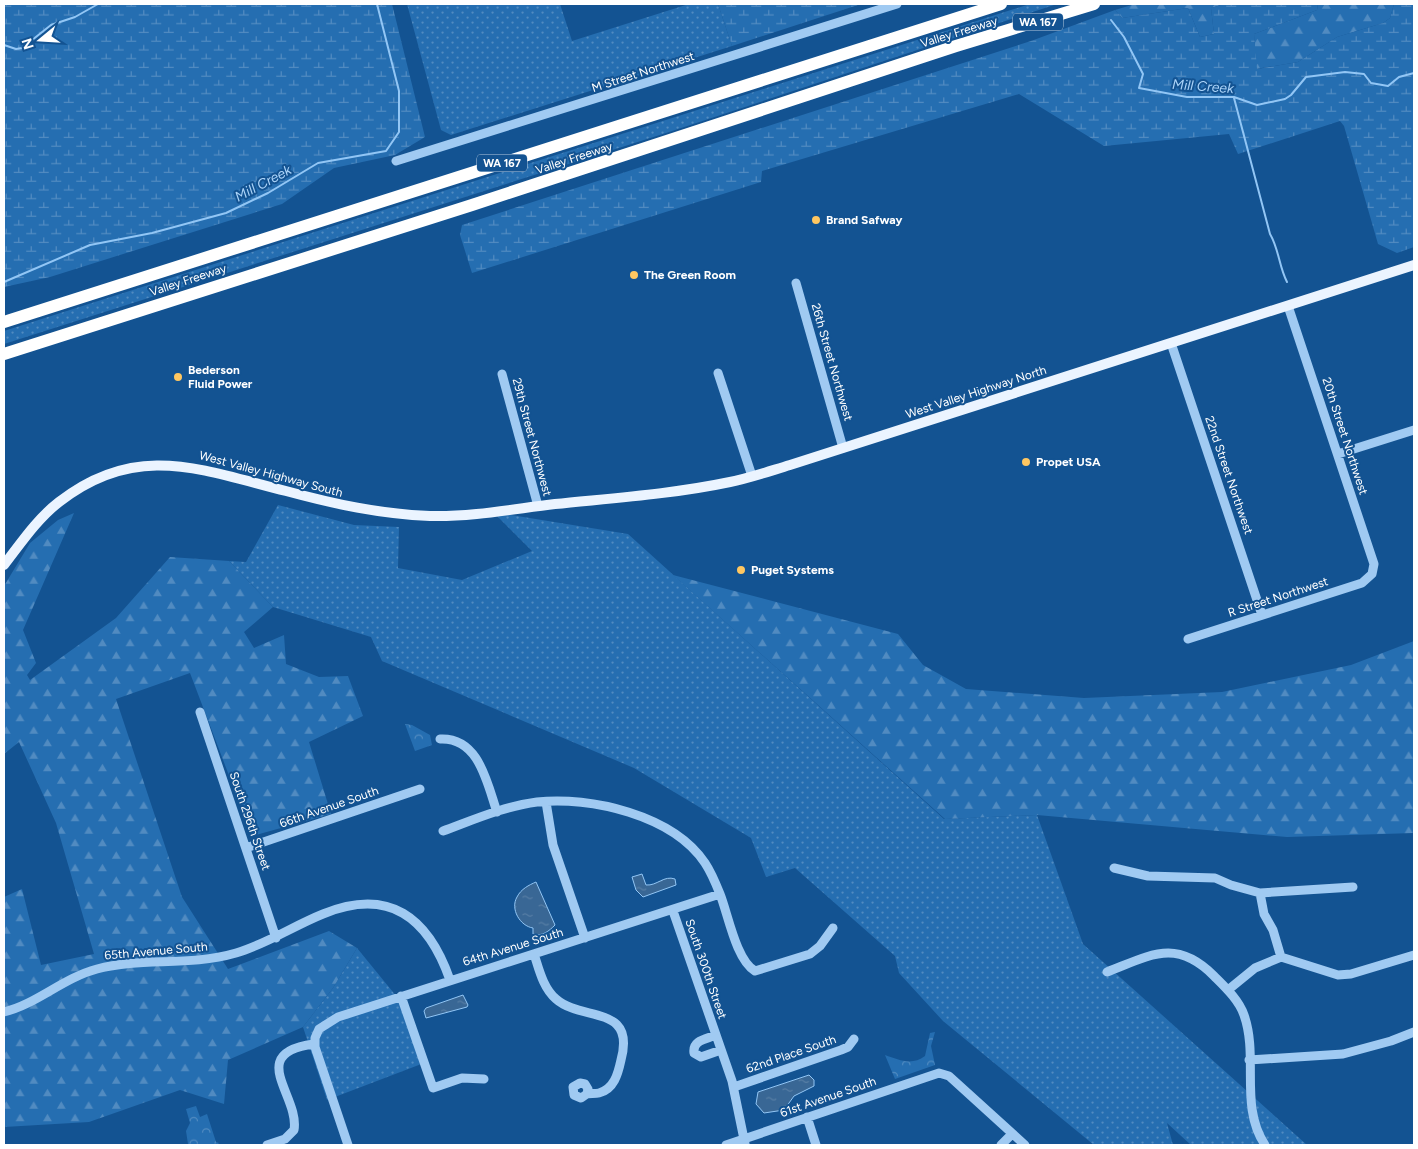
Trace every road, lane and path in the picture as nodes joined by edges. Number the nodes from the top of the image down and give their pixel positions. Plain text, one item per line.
1 (897, 4) edge
2 (1001, 4) edge
3 (1094, 4) edge
4 (396, 162) dead end
5 (1414, 265) edge
6 (796, 284) dead end
7 (1288, 306) junction
8 (4, 322) edge
9 (1171, 343) junction
10 (4, 354) edge
11 (718, 373) dead end
12 (502, 374) dead end
13 (1414, 430) edge
14 (843, 448) junction
15 (1338, 454) junction
16 (752, 476) junction
17 (538, 506) junction
18 (4, 565) edge
19 (1372, 574) joint
20 (1262, 615) junction
21 (1188, 639) dead end
22 (200, 712) dead end
23 (440, 739) dead end
24 (420, 789) dead end
25 (546, 802) junction
26 (497, 812) junction
27 (443, 831) dead end
28 (246, 848) junction
29 (1114, 868) dead end
30 (1353, 887) dead end
31 (1260, 893) junction
32 (720, 894) junction
33 (673, 911) junction
34 (833, 928) dead end
35 (276, 938) junction
36 (585, 938) junction
37 (534, 954) junction
38 (1414, 955) edge
39 (1281, 957) junction
40 (1108, 972) dead end
41 (450, 980) junction
42 (1228, 990) junction
43 (401, 996) junction
44 (4, 1012) edge
45 (1414, 1032) edge
46 (716, 1035) junction
47 (854, 1039) dead end
48 (314, 1044) junction
49 (721, 1050) junction
50 (1249, 1060) junction
51 (484, 1079) dead end
52 (734, 1087) junction
53 (588, 1094) dead end
54 (807, 1117) junction
55 (1012, 1134) junction
56 (745, 1142) edge
57 (267, 1145) edge
58 (348, 1145) edge
59 (726, 1145) edge
60 (816, 1145) edge
61 (1001, 1145) edge
62 (1025, 1145) edge
63 (1265, 1145) edge

1 - 4 street, M Street Northwest
2 - 8 highway, Valley Freeway / WA 167
3 - 10 highway, Valley Freeway / WA 167
5 - 7 main road, West Valley Highway North
6 - 14 street, 26th Street Northwest
7 - 9 main road, West Valley Highway North
7 - 15 street, 20th Street Northwest
9 - 14 main road, West Valley Highway North
9 - 20 street, 22nd Street Northwest
11 - 16 street
12 - 17 street, 29th Street Northwest
13 - 15 street
14 - 16 main road, West Valley Highway North
15 - 19 street, 20th Street Northwest
16 - 17 main road, West Valley Highway North
17 - 18 main road, West Valley Highway South
19 - 20 street, R Street Northwest
20 - 21 street, R Street Northwest
22 - 28 street, South 296th Street
23 - 26 street
24 - 28 street, 66th Avenue South
25 - 26 street
25 - 32 street
25 - 36 street
26 - 27 street
28 - 35 street, South 296th Street
29 - 31 street
30 - 31 street
31 - 39 street
32 - 33 street, 64th Avenue South
32 - 34 street
33 - 36 street, 64th Avenue South
33 - 46 street, South 300th Street
35 - 41 street, 65th Avenue South
35 - 44 street, 65th Avenue South
36 - 37 street, 64th Avenue South
37 - 41 street, 64th Avenue South
37 - 53 street
38 - 39 street
39 - 42 street
40 - 42 street
41 - 43 street, 64th Avenue South
42 - 50 street
43 - 48 street, 64th Avenue South
43 - 51 street
45 - 50 street
46 - 49 street, South 300th Street
46 - 49 street, South 300th Street
47 - 52 street, 62nd Place South
48 - 57 street
48 - 58 street
49 - 52 street, South 300th Street
50 - 63 street
52 - 56 street, South 300th Street
54 - 55 street, 61st Avenue South
54 - 56 street, 61st Avenue South
54 - 60 street
55 - 61 street
55 - 62 street
56 - 59 street, 61st Avenue South

